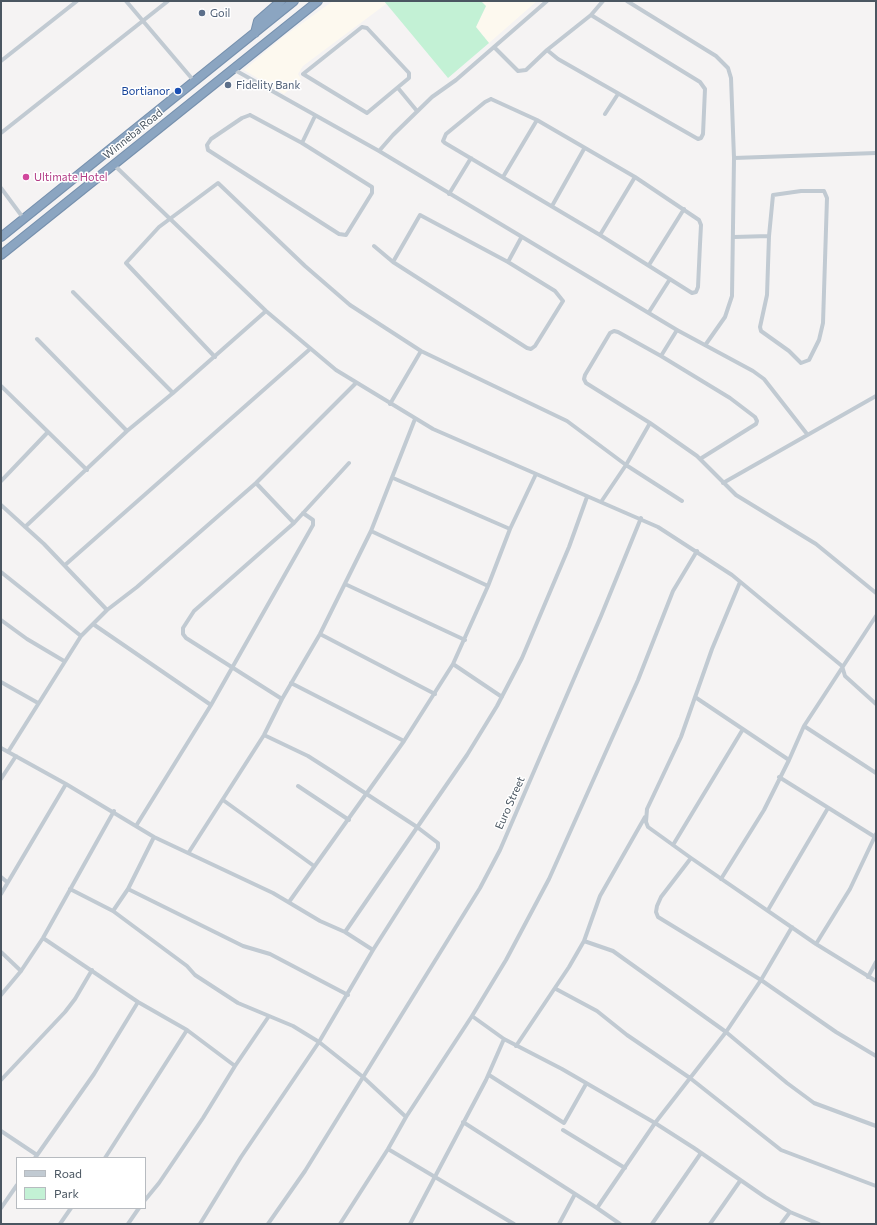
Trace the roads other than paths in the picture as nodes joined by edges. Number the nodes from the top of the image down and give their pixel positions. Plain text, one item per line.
1 (77, 1) edge
2 (126, 1) edge
3 (168, 1) edge
4 (281, 1) edge
5 (294, 1) edge
6 (319, 1) edge
7 (548, 1) edge
8 (603, 1) edge
9 (627, 1) edge
10 (590, 15) junction
11 (142, 21) junction
12 (255, 33) junction
13 (494, 47) junction
14 (547, 50) junction
15 (1, 61) edge
16 (233, 69) junction
17 (194, 82) junction
18 (398, 88) junction
19 (618, 94) junction
20 (417, 111) junction
21 (605, 114) dead end
22 (315, 116) junction
23 (537, 120) junction
24 (1, 133) edge
25 (302, 143) junction
26 (584, 149) junction
27 (379, 151) junction
28 (876, 153) edge
29 (471, 158) junction
30 (734, 158) junction
31 (113, 164) junction
32 (503, 177) junction
33 (635, 178) junction
34 (1, 188) edge
35 (449, 194) junction
36 (552, 206) junction
37 (684, 209) junction
38 (34, 210) junction
39 (24, 219) junction
40 (169, 219) junction
41 (33, 229) junction
42 (600, 234) junction
43 (769, 236) junction
44 (1, 237) edge
45 (734, 237) junction
46 (521, 238) junction
47 (374, 246) dead end
48 (1, 255) edge
49 (393, 262) junction
50 (508, 262) junction
51 (649, 265) junction
52 (670, 279) junction
53 (73, 292) dead end
54 (266, 311) junction
55 (649, 312) junction
56 (677, 330) junction
57 (37, 339) dead end
58 (706, 344) junction
59 (310, 350) junction
60 (421, 351) junction
61 (661, 356) junction
62 (215, 357) junction
63 (356, 383) junction
64 (1, 386) edge
65 (173, 393) junction
66 (876, 396) edge
67 (390, 404) junction
68 (415, 419) junction
69 (650, 423) junction
70 (127, 431) junction
71 (47, 433) junction
72 (808, 434) junction
73 (700, 459) junction
74 (349, 463) dead end
75 (626, 465) junction
76 (87, 470) junction
77 (536, 474) junction
78 (393, 478) junction
79 (1, 481) edge
80 (256, 482) junction
81 (723, 483) junction
82 (587, 497) junction
83 (682, 501) dead end
84 (601, 502) junction
85 (1, 505) edge
86 (303, 513) junction
87 (641, 518) junction
88 (294, 523) junction
89 (25, 527) junction
90 (510, 530) junction
91 (371, 531) junction
92 (697, 551) junction
93 (65, 565) junction
94 (1, 572) edge
95 (740, 582) junction
96 (345, 584) junction
97 (488, 586) junction
98 (876, 592) edge
99 (107, 610) junction
100 (876, 616) edge
101 (1, 620) edge
102 (93, 624) junction
103 (320, 634) junction
104 (81, 636) junction
105 (465, 640) junction
106 (64, 661) junction
107 (453, 664) junction
108 (842, 666) junction
109 (232, 668) junction
110 (1, 682) edge
111 (291, 683) junction
112 (435, 694) junction
113 (502, 697) junction
114 (695, 697) junction
115 (282, 699) junction
116 (38, 703) junction
117 (876, 704) edge
118 (211, 705) junction
119 (804, 726) junction
120 (743, 729) junction
121 (264, 735) junction
122 (404, 741) junction
123 (1, 748) edge
124 (8, 752) junction
125 (16, 756) junction
126 (789, 760) junction
127 (876, 773) edge
128 (779, 777) junction
129 (1, 779) edge
130 (66, 784) junction
131 (298, 786) dead end
132 (366, 793) junction
133 (223, 800) junction
134 (828, 808) junction
135 (114, 811) junction
136 (646, 817) junction
137 (349, 820) junction
138 (136, 826) junction
139 (417, 827) junction
140 (875, 835) edge
141 (154, 837) junction
142 (673, 846) junction
143 (189, 852) junction
144 (691, 858) junction
145 (314, 866) junction
146 (1, 877) edge
147 (721, 879) junction
148 (7, 882) junction
149 (70, 889) junction
150 (128, 889) junction
151 (1, 894) edge
152 (289, 902) junction
153 (768, 910) junction
154 (113, 911) junction
155 (792, 927) junction
156 (345, 932) junction
157 (43, 938) junction
158 (584, 940) junction
159 (816, 944) junction
160 (373, 950) junction
161 (1, 952) edge
162 (876, 962) edge
163 (92, 970) junction
164 (21, 971) junction
165 (868, 977) junction
166 (761, 980) junction
167 (876, 981) edge
168 (556, 989) junction
169 (1, 995) edge
170 (348, 995) junction
171 (138, 1002) junction
172 (269, 1016) junction
173 (472, 1016) junction
174 (187, 1030) junction
175 (726, 1032) junction
176 (504, 1039) junction
177 (319, 1042) junction
178 (516, 1046) junction
179 (876, 1056) edge
180 (235, 1066) junction
181 (489, 1075) junction
182 (363, 1077) junction
183 (690, 1078) junction
184 (1, 1080) edge
185 (586, 1084) junction
186 (406, 1117) junction
187 (463, 1122) junction
188 (655, 1123) junction
189 (876, 1126) edge
190 (563, 1130) dead end
191 (1, 1131) edge
192 (388, 1149) junction
193 (701, 1153) junction
194 (36, 1157) edge
195 (106, 1157) edge
196 (624, 1168) junction
197 (436, 1176) junction
198 (740, 1181) junction
199 (16, 1186) edge
200 (876, 1186) edge
201 (575, 1194) junction
202 (146, 1199) edge
203 (1, 1208) edge
204 (597, 1208) junction
205 (70, 1209) edge
206 (136, 1209) edge
207 (790, 1212) junction
208 (60, 1224) edge
209 (128, 1224) edge
210 (200, 1224) edge
211 (268, 1224) edge
212 (340, 1224) edge
213 (410, 1224) edge
214 (514, 1224) edge
215 (559, 1224) edge
216 (620, 1224) edge
217 (652, 1224) edge
218 (710, 1224) edge
219 (782, 1224) edge
220 (819, 1224) edge

1 - 15 street
2 - 11 street
3 - 11 street
4 - 12 highway
5 - 12 highway, Winneba Road
6 - 16 highway, Winneba Road
7 - 13 street
8 - 10 street
9 - 30 street
10 - 14 street
10 - 19 street
11 - 17 street
11 - 24 street
12 - 17 highway, Winneba Road
13 - 14 street
13 - 20 street
14 - 19 street
16 - 22 street
16 - 31 highway, Winneba Road
17 - 38 highway, Winneba Road
18 - 18 street
18 - 20 street
19 - 21 street
20 - 27 street
22 - 25 street
22 - 27 street
23 - 26 street
23 - 29 street
23 - 32 street
25 - 25 street
26 - 33 street
26 - 36 street
27 - 35 street
28 - 30 street
29 - 32 street
29 - 35 street
30 - 45 street
31 - 40 street
31 - 41 highway, Winneba Road
32 - 36 street
33 - 37 street
33 - 42 street
34 - 39 street
35 - 46 street
36 - 42 street
37 - 51 street
37 - 52 street
38 - 39 highway, Winneba Road
38 - 41 highway
39 - 44 highway, Winneba Road
40 - 54 street
40 - 60 street
40 - 62 street
41 - 48 highway, Winneba Road
42 - 51 street
43 - 43 street
43 - 45 street
45 - 58 street
46 - 50 street
46 - 55 street
47 - 49 street
49 - 50 street
49 - 50 street
51 - 52 street
52 - 55 street
53 - 65 street
54 - 59 street
54 - 62 street
55 - 56 street
56 - 58 street
56 - 61 street
57 - 70 street
58 - 72 street
59 - 63 street
59 - 93 street
60 - 67 street
60 - 75 street
61 - 69 street
61 - 73 street
62 - 65 street
63 - 67 street
63 - 80 street
64 - 71 street
65 - 70 street
66 - 72 street
67 - 68 street
68 - 77 street
68 - 78 street
69 - 73 street
69 - 75 street
70 - 76 street
71 - 76 street
71 - 79 street
72 - 81 street
73 - 81 street
74 - 86 street
75 - 83 street
75 - 84 street
76 - 89 street
77 - 82 street
77 - 90 street
78 - 90 street
78 - 91 street
80 - 88 street
80 - 99 street
81 - 98 street
82 - 84 street
82 - 113 street
84 - 87 street
85 - 89 street
86 - 88 street
86 - 109 street
87 - 92 street
87 - 182 street, Euro Street
88 - 109 street
89 - 93 street
90 - 97 street
91 - 96 street
91 - 97 street
92 - 95 street
92 - 173 street
93 - 99 street
94 - 104 street
95 - 108 street
95 - 114 street
96 - 103 street
96 - 105 street
97 - 105 street
99 - 102 street
100 - 108 street
101 - 106 street
102 - 104 street
102 - 118 street
103 - 111 street
103 - 112 street
104 - 106 street
105 - 107 street
106 - 116 street
107 - 112 street
107 - 113 street
108 - 117 street
108 - 119 street
109 - 115 street
109 - 118 street
110 - 116 street
111 - 115 street
111 - 122 street
112 - 122 street
113 - 139 street
114 - 120 street
114 - 136 street
115 - 121 street
116 - 124 street
118 - 138 street
119 - 126 street
119 - 127 street
120 - 126 street
120 - 142 street
121 - 132 street
121 - 133 street
122 - 132 street
123 - 124 street
124 - 125 street
125 - 129 street
125 - 130 street
126 - 128 street
128 - 134 street
128 - 147 street
130 - 135 street
130 - 148 street
131 - 137 street
132 - 137 street
132 - 139 street
133 - 143 street
133 - 145 street
134 - 140 street
134 - 153 street
135 - 138 street
135 - 149 street
136 - 142 street
136 - 158 street
137 - 145 street
138 - 141 street
139 - 156 street
139 - 160 street
140 - 159 street
141 - 143 street
141 - 150 street
142 - 144 street
143 - 152 street
144 - 147 street
144 - 166 street
145 - 152 street
146 - 148 street
147 - 153 street
148 - 151 street
149 - 154 street
149 - 157 street
150 - 154 street
150 - 170 street
152 - 156 street
153 - 155 street
154 - 172 street
155 - 159 street
155 - 166 street
156 - 160 street
157 - 163 street
157 - 164 street
158 - 168 street
158 - 175 street
159 - 165 street
160 - 170 street
161 - 164 street
162 - 165 street
163 - 171 street
163 - 184 street
164 - 169 street
165 - 167 street
166 - 175 street
166 - 179 street
168 - 178 street
168 - 183 street
170 - 177 street
171 - 174 street
171 - 194 street
172 - 177 street
172 - 180 street
173 - 176 street
173 - 186 street
174 - 180 street
174 - 195 street
175 - 183 street
175 - 189 street
176 - 178 street
176 - 181 street
177 - 182 street
177 - 210 street
178 - 185 street
180 - 202 street
181 - 185 street
181 - 187 street
182 - 186 street
182 - 211 street, Euro Street
183 - 188 street
183 - 200 street
185 - 188 street
186 - 192 street
187 - 197 street
187 - 201 street
188 - 193 street
188 - 196 street
190 - 196 street
191 - 194 street
192 - 197 street
192 - 212 street
193 - 198 street
193 - 217 street
196 - 204 street
197 - 213 street
197 - 214 street
198 - 207 street
198 - 218 street
199 - 203 street
201 - 204 street
201 - 215 street
204 - 216 street
205 - 208 street
206 - 209 street
207 - 219 street
207 - 220 street

